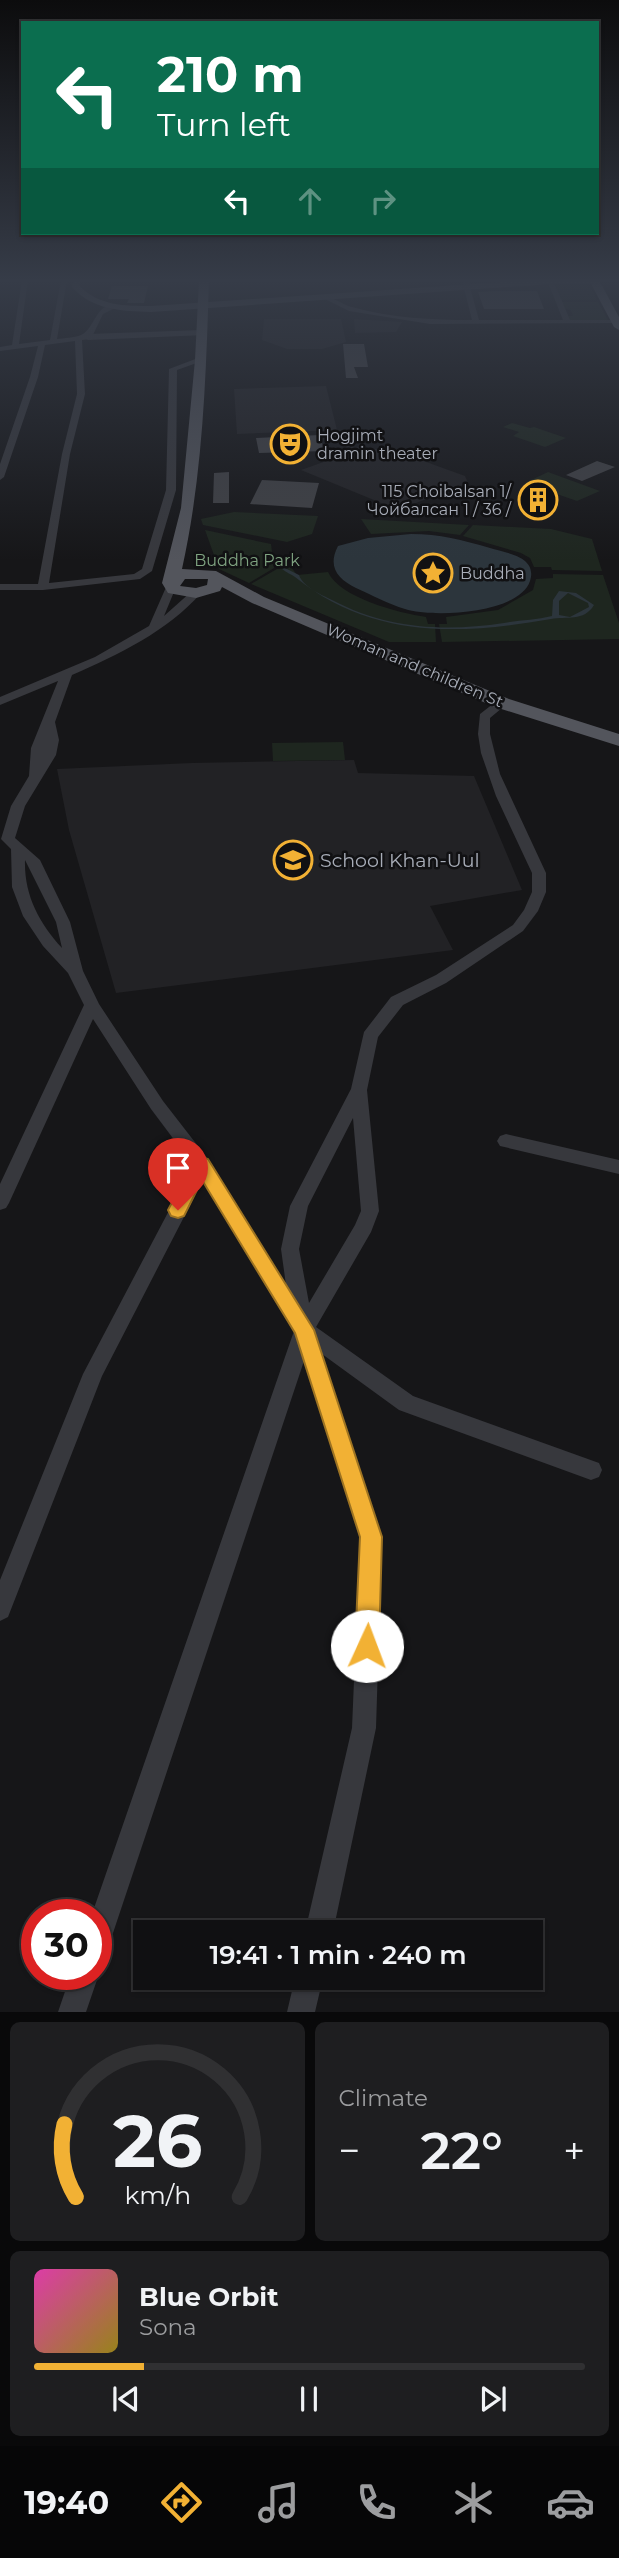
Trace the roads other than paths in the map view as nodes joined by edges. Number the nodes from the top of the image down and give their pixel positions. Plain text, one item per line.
1 (35, 374) edge
2 (82, 374) edge
3 (173, 374) edge
4 (200, 374) edge
5 (0, 477) edge
6 (160, 526) junction
7 (181, 533) junction
8 (213, 577) junction
9 (171, 583) junction
10 (0, 587) edge
11 (43, 587) junction
12 (200, 593) junction
13 (225, 594) junction
14 (258, 600) junction
15 (177, 608) junction
16 (150, 631) junction
17 (66, 674) junction
18 (0, 701) edge
19 (502, 703) junction
20 (619, 740) edge
21 (15, 813) junction
22 (0, 817) edge
23 (8, 843) edge
24 (75, 971) junction
25 (92, 1005) junction
26 (359, 1089) junction
27 (506, 1141) dead end
28 (202, 1164) junction
29 (619, 1167) edge
30 (0, 1203) edge
31 (304, 1330) junction
32 (591, 1470) dead end
33 (0, 1609) edge
34 (111, 1899) edge
35 (321, 1920) edge
36 (80, 1990) edge
37 (306, 1990) edge
38 (72, 2012) edge
39 (301, 2012) edge

1 - 5 street
2 - 11 street
3 - 6 street
4 - 7 main road
6 - 7 street
6 - 11 street
7 - 8 main road, Woman and children St
7 - 9 main road
8 - 9 main road
8 - 12 main road
8 - 14 main road, Woman and children St
9 - 12 main road
9 - 16 street
10 - 11 street
12 - 13 main road
12 - 15 street
13 - 14 main road
13 - 15 main road
14 - 19 main road, Woman and children St
15 - 16 street
16 - 17 street
17 - 18 street
17 - 21 street
19 - 20 main road, Woman and children St
19 - 26 street
21 - 22 street
21 - 23 street
23 - 24 street
23 - 24 street
24 - 25 street
25 - 28 street
25 - 30 street
26 - 31 street
26 - 31 street
27 - 29 street
28 - 31 street
28 - 33 street
31 - 32 street
31 - 34 street
31 - 35 street
36 - 38 street
37 - 39 street

